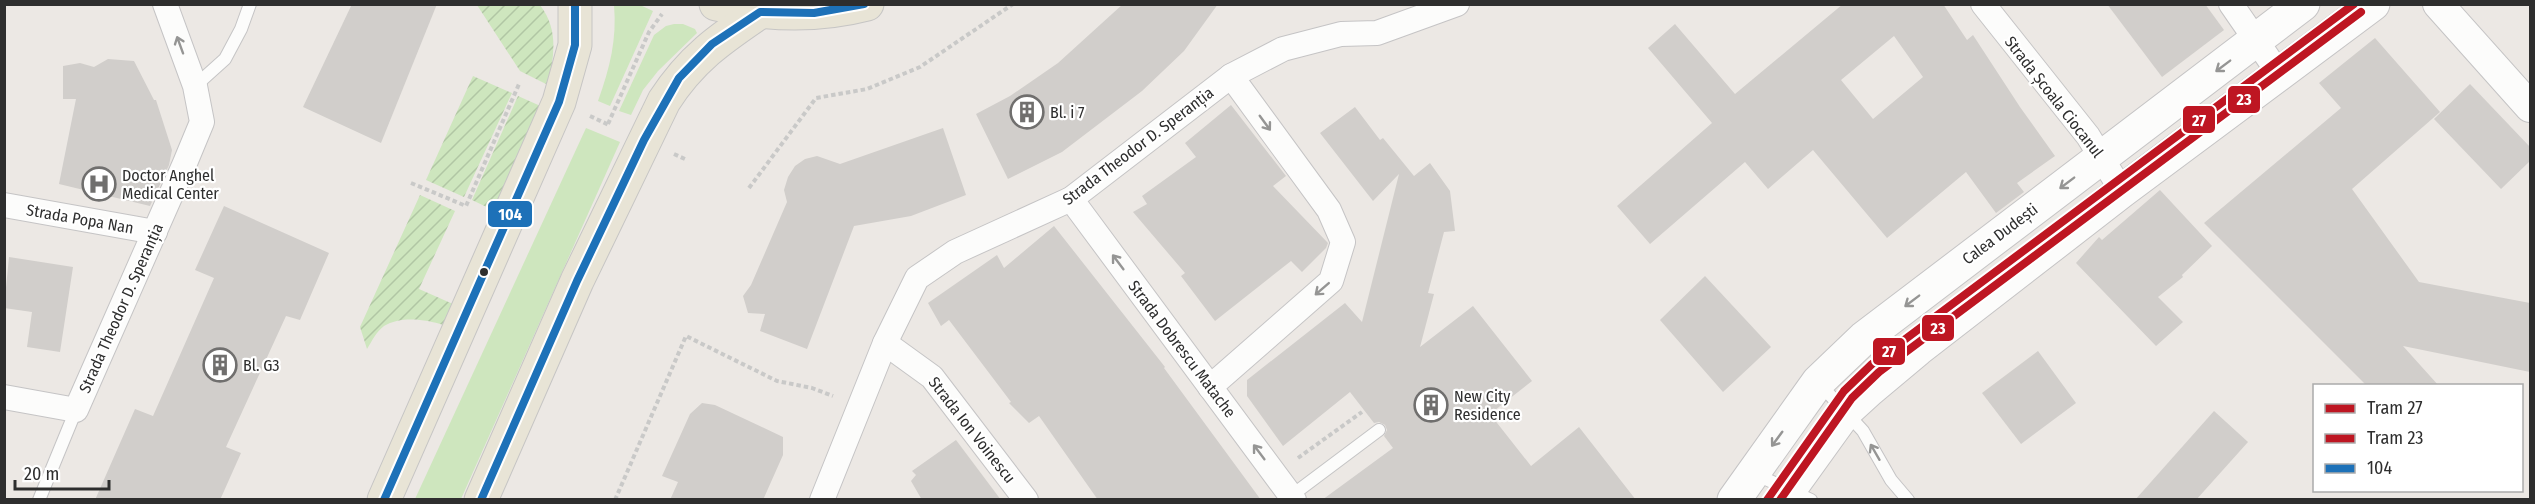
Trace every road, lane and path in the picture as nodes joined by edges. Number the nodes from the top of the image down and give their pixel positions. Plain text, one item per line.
1 (165, 4) edge
2 (250, 4) edge
3 (575, 4) edge
4 (716, 4) edge
5 (867, 4) edge
6 (1013, 4) edge
7 (1456, 4) edge
8 (1983, 4) edge
9 (2231, 4) edge
10 (2303, 4) edge
11 (2373, 4) edge
12 (2438, 4) edge
13 (760, 12) junction
14 (662, 14) dead end
15 (2256, 41) junction
16 (2280, 75) junction
17 (1231, 76) junction
18 (519, 84) dead end
19 (195, 86) junction
20 (2530, 107) edge
21 (590, 116) dead end
22 (608, 124) junction
23 (617, 128) dead end
24 (2102, 157) junction
25 (411, 183) dead end
26 (750, 188) dead end
27 (2122, 191) junction
28 (1071, 199) junction
29 (4, 205) edge
30 (155, 232) junction
31 (885, 343) junction
32 (1818, 382) junction
33 (1210, 387) junction
34 (4, 397) edge
35 (859, 405) junction
36 (76, 410) junction
37 (1364, 410) dead end
38 (1846, 411) junction
39 (1379, 430) dead end
40 (1752, 473) junction
41 (1275, 475) junction
42 (1794, 496) edge
43 (1292, 498) edge
44 (39, 500) edge
45 (384, 500) edge
46 (482, 500) edge
47 (615, 500) edge
48 (822, 500) edge
49 (1026, 500) edge
50 (1734, 500) edge
51 (1908, 500) edge

19 -> 1 street, Strada Theodor D. Speranția
2 - 19 lane
3 - 45 main road
4 - 13 main road
5 - 13 main road
6 - 26 path
7 - 17 street, Strada Theodor D. Speranția
8 - 24 street, Strada Școala Ciocanul
9 - 15 street
10 - 15 main road, Calea Dudești
11 - 16 main road
12 - 20 street
13 - 46 main road
14 - 22 path
15 - 16 street
15 -> 24 main road, Calea Dudești
16 - 27 main road
17 - 28 street, Strada Theodor D. Speranția
17 -> 33 street
18 - 25 path
19 - 30 street, Strada Theodor D. Speranția
21 - 22 path
22 - 23 path
24 - 27 street, Strada Școala Ciocanul
24 -> 32 main road, Calea Dudești
27 - 38 main road
28 - 31 street, Strada Theodor D. Speranția
33 -> 28 street, Strada Dobrescu Matache
29 - 30 street, Strada Popa Nan
30 - 36 street, Strada Theodor D. Speranția
31 - 35 street, Strada Theodor D. Speranția
31 - 49 street, Strada Ion Voinescu
32 - 38 lane
32 -> 40 main road, Calea Dudești
41 -> 33 street, Strada Dobrescu Matache
34 - 36 street
35 - 47 path
35 - 48 street, Strada Theodor D. Speranția
36 - 44 lane
37 - 41 path
38 - 42 main road
51 -> 38 lane
39 - 43 lane
40 - 42 lane
40 - 50 main road, Calea Dudești
41 - 43 street, Strada Dobrescu Matache

